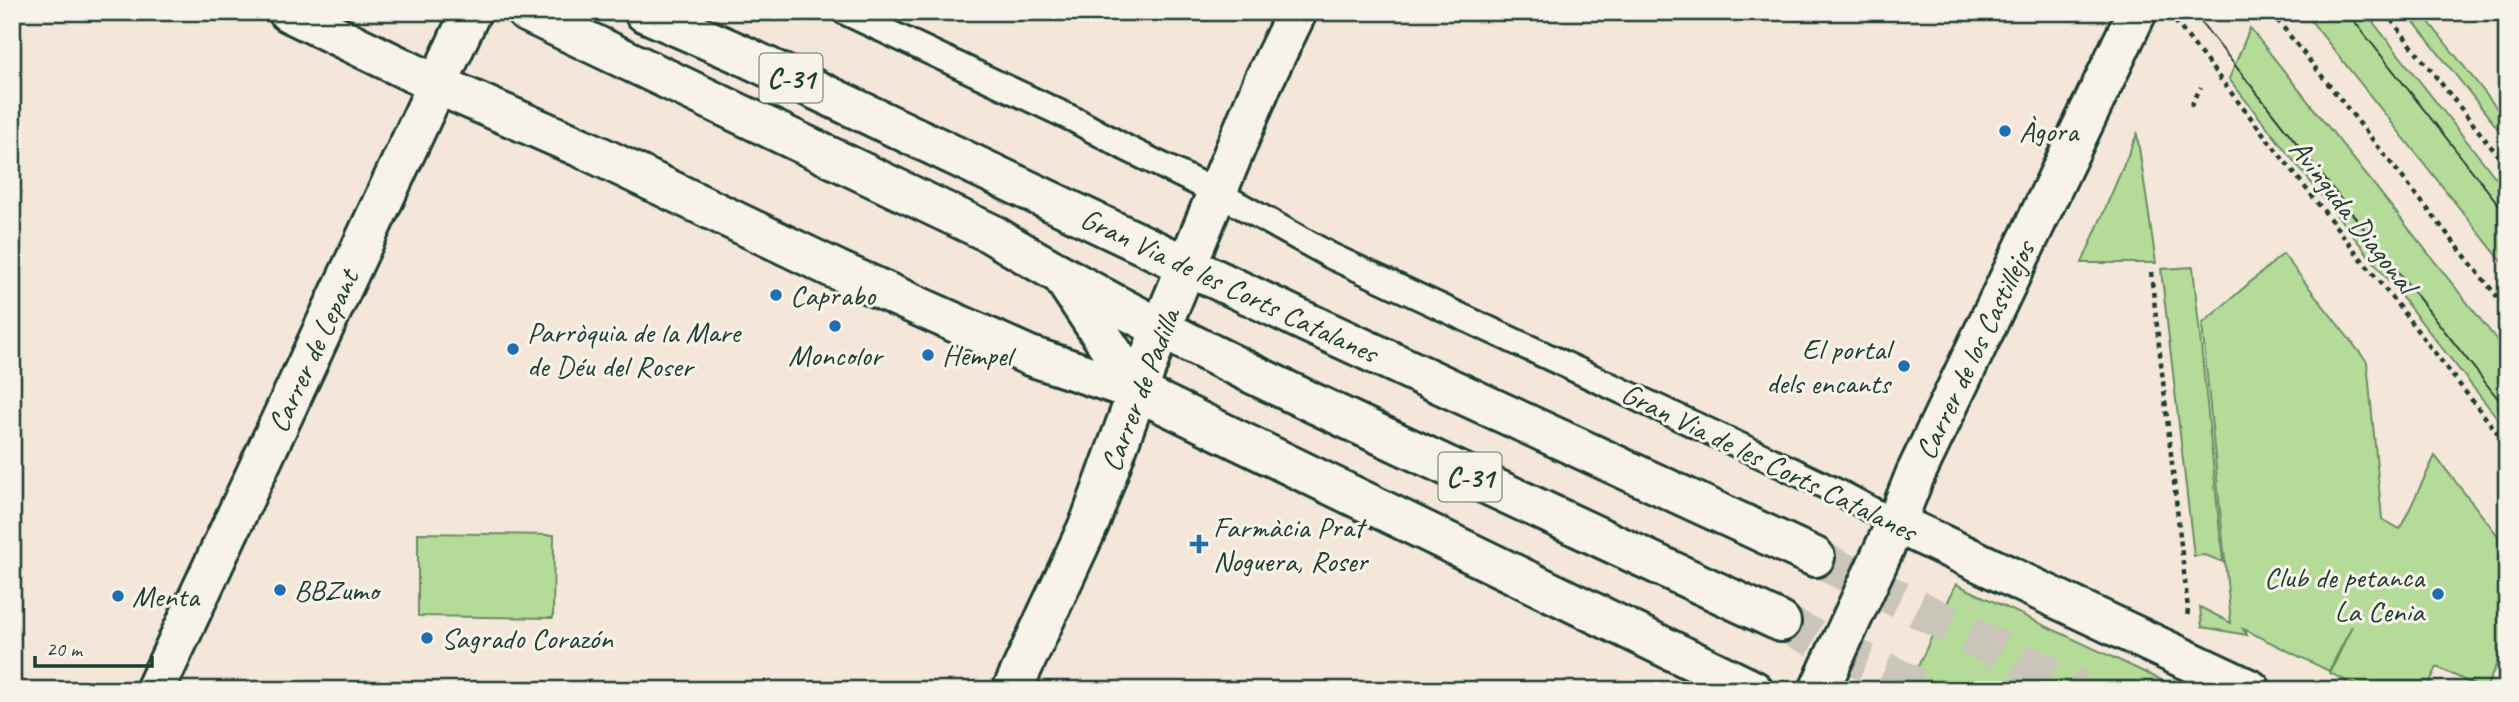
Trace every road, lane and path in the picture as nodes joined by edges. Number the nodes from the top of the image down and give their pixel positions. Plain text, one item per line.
1 (288, 12) edge
2 (471, 12) edge
3 (526, 12) edge
4 (644, 12) edge
5 (845, 12) edge
6 (1297, 12) edge
7 (2137, 12) edge
8 (2168, 12) edge
9 (2271, 12) edge
10 (2385, 12) edge
11 (438, 85) junction
12 (2201, 87) dead end
13 (2191, 106) dead end
14 (2507, 167) edge
15 (1216, 191) junction
16 (1188, 266) junction
17 (2151, 272) dead end
18 (1062, 276) junction
19 (2507, 309) edge
20 (1160, 330) junction
21 (1139, 392) junction
22 (2507, 445) edge
23 (1896, 523) junction
24 (1815, 557) tunnel mouth
25 (2188, 609) dead end
26 (1781, 622) tunnel mouth
27 (155, 690) edge
28 (1012, 690) edge
29 (1753, 690) edge
30 (1819, 690) edge
31 (2251, 690) edge

1 - 11 street
2 - 11 street, Carrer de Lepant
3 - 18 street, C-31
4 - 16 street, Gran Via de les Corts Catalanes / C-31
5 - 15 lane, Gran Via de les Corts Catalanes
6 - 15 street, Carrer de Padilla
7 - 23 street, Carrer de los Castillejos
8 - 22 path, Avinguda Diagonal
9 - 19 path, Avinguda Diagonal
10 - 14 path
11 - 21 street
11 - 27 street, Carrer de Lepant
12 - 13 path
15 - 16 street, Carrer de Padilla
15 - 23 lane, Gran Via de les Corts Catalanes
16 - 20 street, Carrer de Padilla
16 - 24 street, Gran Via de les Corts Catalanes / C-31
17 - 25 path
18 - 20 street, C-31
18 - 21 street
20 - 21 street, Carrer de Padilla
20 - 26 street, C-31
21 - 28 street, Carrer de Padilla
21 - 29 street
23 - 30 street, Carrer de los Castillejos
23 - 31 street, Gran Via de les Corts Catalanes

